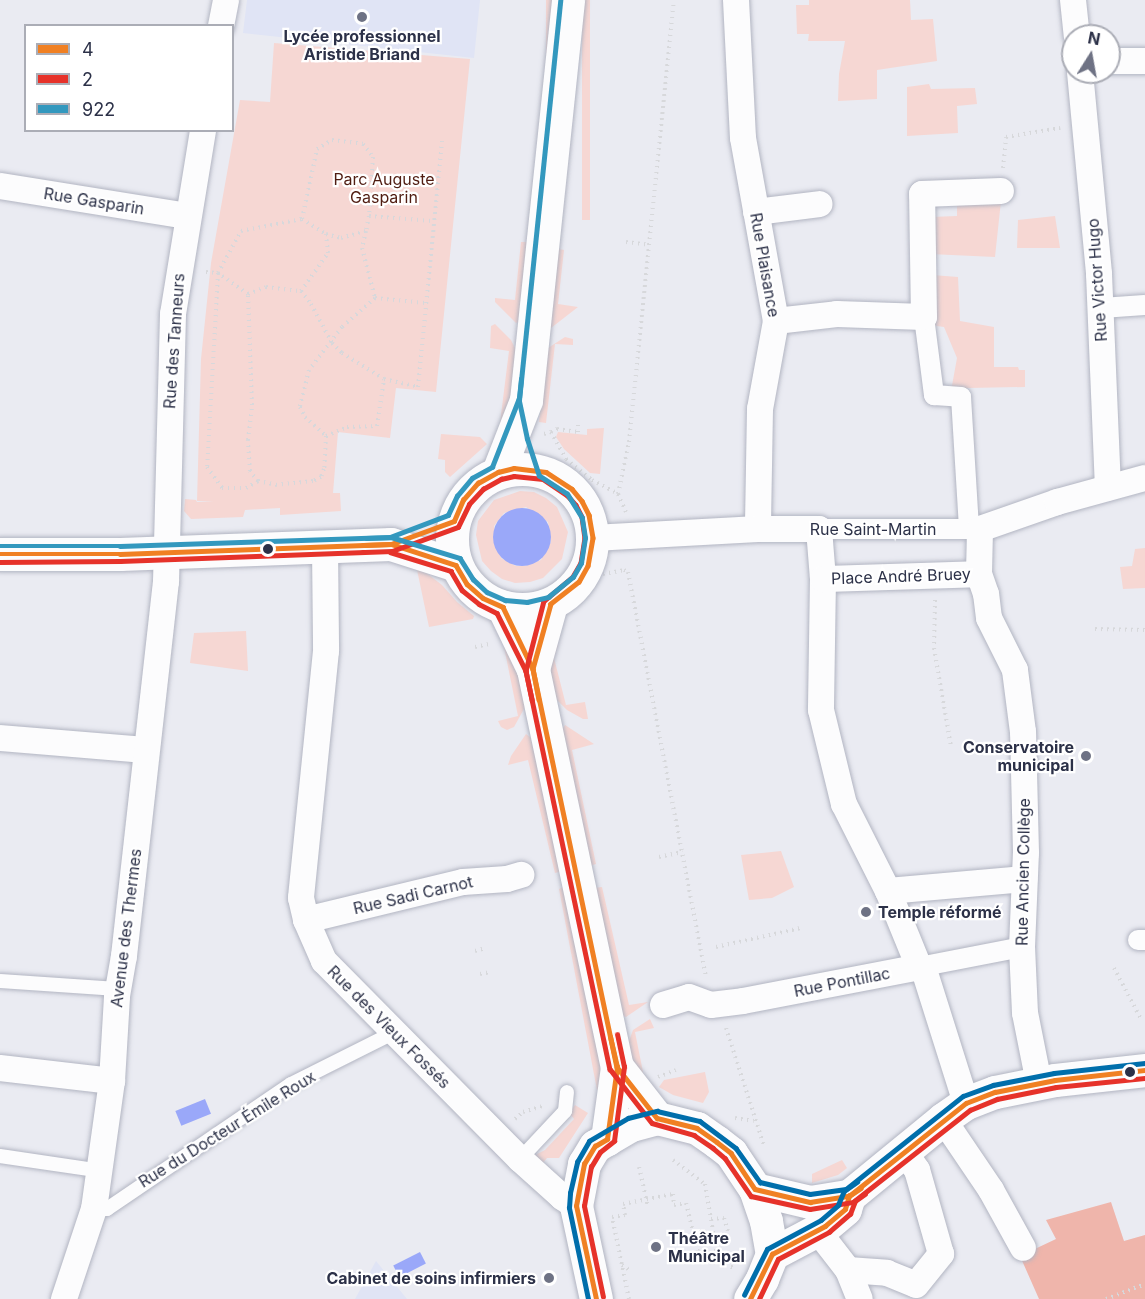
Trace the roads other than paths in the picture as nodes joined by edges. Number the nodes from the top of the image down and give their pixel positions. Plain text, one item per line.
1 (226, 0) edge
2 (568, 0) edge
3 (736, 0) edge
4 (1073, 0) edge
5 (221, 24) edge
6 (1076, 24) edge
7 (1121, 61) edge
8 (1145, 61) edge
9 (1081, 84) edge
10 (203, 132) edge
11 (0, 186) edge
12 (1001, 191) road end
13 (820, 204) dead end
14 (756, 212) junction
15 (188, 216) junction
16 (1145, 305) edge
17 (1101, 308) junction
18 (924, 317) junction
19 (776, 321) junction
20 (526, 400) junction
21 (498, 472) junction
22 (546, 472) junction
23 (1145, 478) edge
24 (1108, 488) junction
25 (454, 521) junction
26 (758, 529) junction
27 (974, 529) junction
28 (819, 530) junction
29 (594, 538) junction
30 (392, 544) junction
31 (325, 548) junction
32 (165, 553) junction
33 (0, 554) edge
34 (456, 565) junction
35 (983, 584) junction
36 (823, 591) junction
37 (551, 604) junction
38 (503, 607) junction
39 (533, 669) junction
40 (0, 738) edge
41 (145, 750) junction
42 (521, 875) dead end
43 (1024, 879) junction
44 (888, 891) junction
45 (306, 920) junction
46 (1022, 947) junction
47 (919, 967) junction
48 (0, 981) edge
49 (118, 989) junction
50 (663, 1005) dead end
51 (395, 1032) junction
52 (617, 1067) junction
53 (0, 1068) edge
54 (1145, 1070) edge
55 (112, 1081) junction
56 (1039, 1083) junction
57 (567, 1092) dead end
58 (955, 1111) junction
59 (657, 1118) junction
60 (607, 1139) junction
61 (905, 1153) junction
62 (0, 1156) edge
63 (520, 1159) junction
64 (101, 1171) junction
65 (755, 1189) junction
66 (576, 1206) junction
67 (94, 1209) junction
68 (818, 1219) junction
69 (1023, 1248) dead end
70 (772, 1254) junction
71 (848, 1270) junction
72 (746, 1285) edge
73 (918, 1292) edge
74 (64, 1299) edge
75 (596, 1299) edge
76 (860, 1299) edge

1 - 5 street
2 - 20 main road
3 - 14 street, Rue Plaisance
4 - 6 street
7 - 8 street
9 - 17 street, Rue Victor Hugo
10 - 15 street, Rue des Tanneurs
11 - 15 street, Rue Gasparin
12 - 18 street
13 - 14 street
14 - 19 street, Rue Plaisance
15 - 32 street, Rue des Tanneurs
16 - 17 street
17 - 24 street, Rue Victor Hugo
18 - 19 street
18 - 27 street
19 - 26 street, Rue Plaisance
20 - 21 main road
20 - 22 main road
21 - 22 main road
21 - 25 main road
22 - 29 main road
23 - 24 street, Rue Saint-Martin
24 - 27 street, Rue Saint-Martin
25 - 30 main road
25 - 34 main road
26 - 28 street, Rue Saint-Martin
26 - 29 street, Rue Saint-Martin
27 - 28 street, Rue Saint-Martin
27 - 35 street, Place André Bruey
28 - 36 street, Place André Bruey
29 - 37 main road
30 - 31 main road
30 - 34 main road
31 - 32 main road
31 - 45 street, Rue des Vieux Fossés
32 - 33 main road
32 - 41 street, Avenue des Thermes
34 - 38 main road
35 - 36 street, Place André Bruey
35 - 43 street, Rue Ancien Collège
36 - 44 street
37 - 38 main road
37 - 39 main road
38 - 39 main road
39 - 52 main road
40 - 41 street
41 - 49 street, Avenue des Thermes
42 - 45 street, Rue Sadi Carnot
43 - 44 street
43 - 46 street, Rue Ancien Collège
44 - 47 street
45 - 51 street, Rue des Vieux Fossés
46 - 47 street, Rue Pontillac
46 - 56 street, Rue Ancien Collège
47 - 50 street, Rue Pontillac
47 - 58 street
48 - 49 lane
49 - 55 street, Avenue des Thermes
51 - 63 street, Rue des Vieux Fossés
51 - 67 lane, Rue du Docteur Émile Roux
52 - 59 main road
52 - 60 main road
53 - 55 street
54 - 56 main road
55 - 64 street, Avenue des Thermes
56 - 58 main road
57 - 63 lane
58 - 61 main road
58 - 69 street
59 - 60 main road
59 - 65 main road
60 - 66 main road
61 - 68 main road
61 - 73 street
62 - 64 lane
63 - 66 street, Rue des Vieux Fossés
64 - 67 street, Avenue des Thermes
65 - 68 main road
65 - 70 main road
66 - 75 main road
67 - 74 street, Avenue des Thermes
68 - 70 main road
68 - 71 street
70 - 72 main road
71 - 73 street
71 - 76 street

